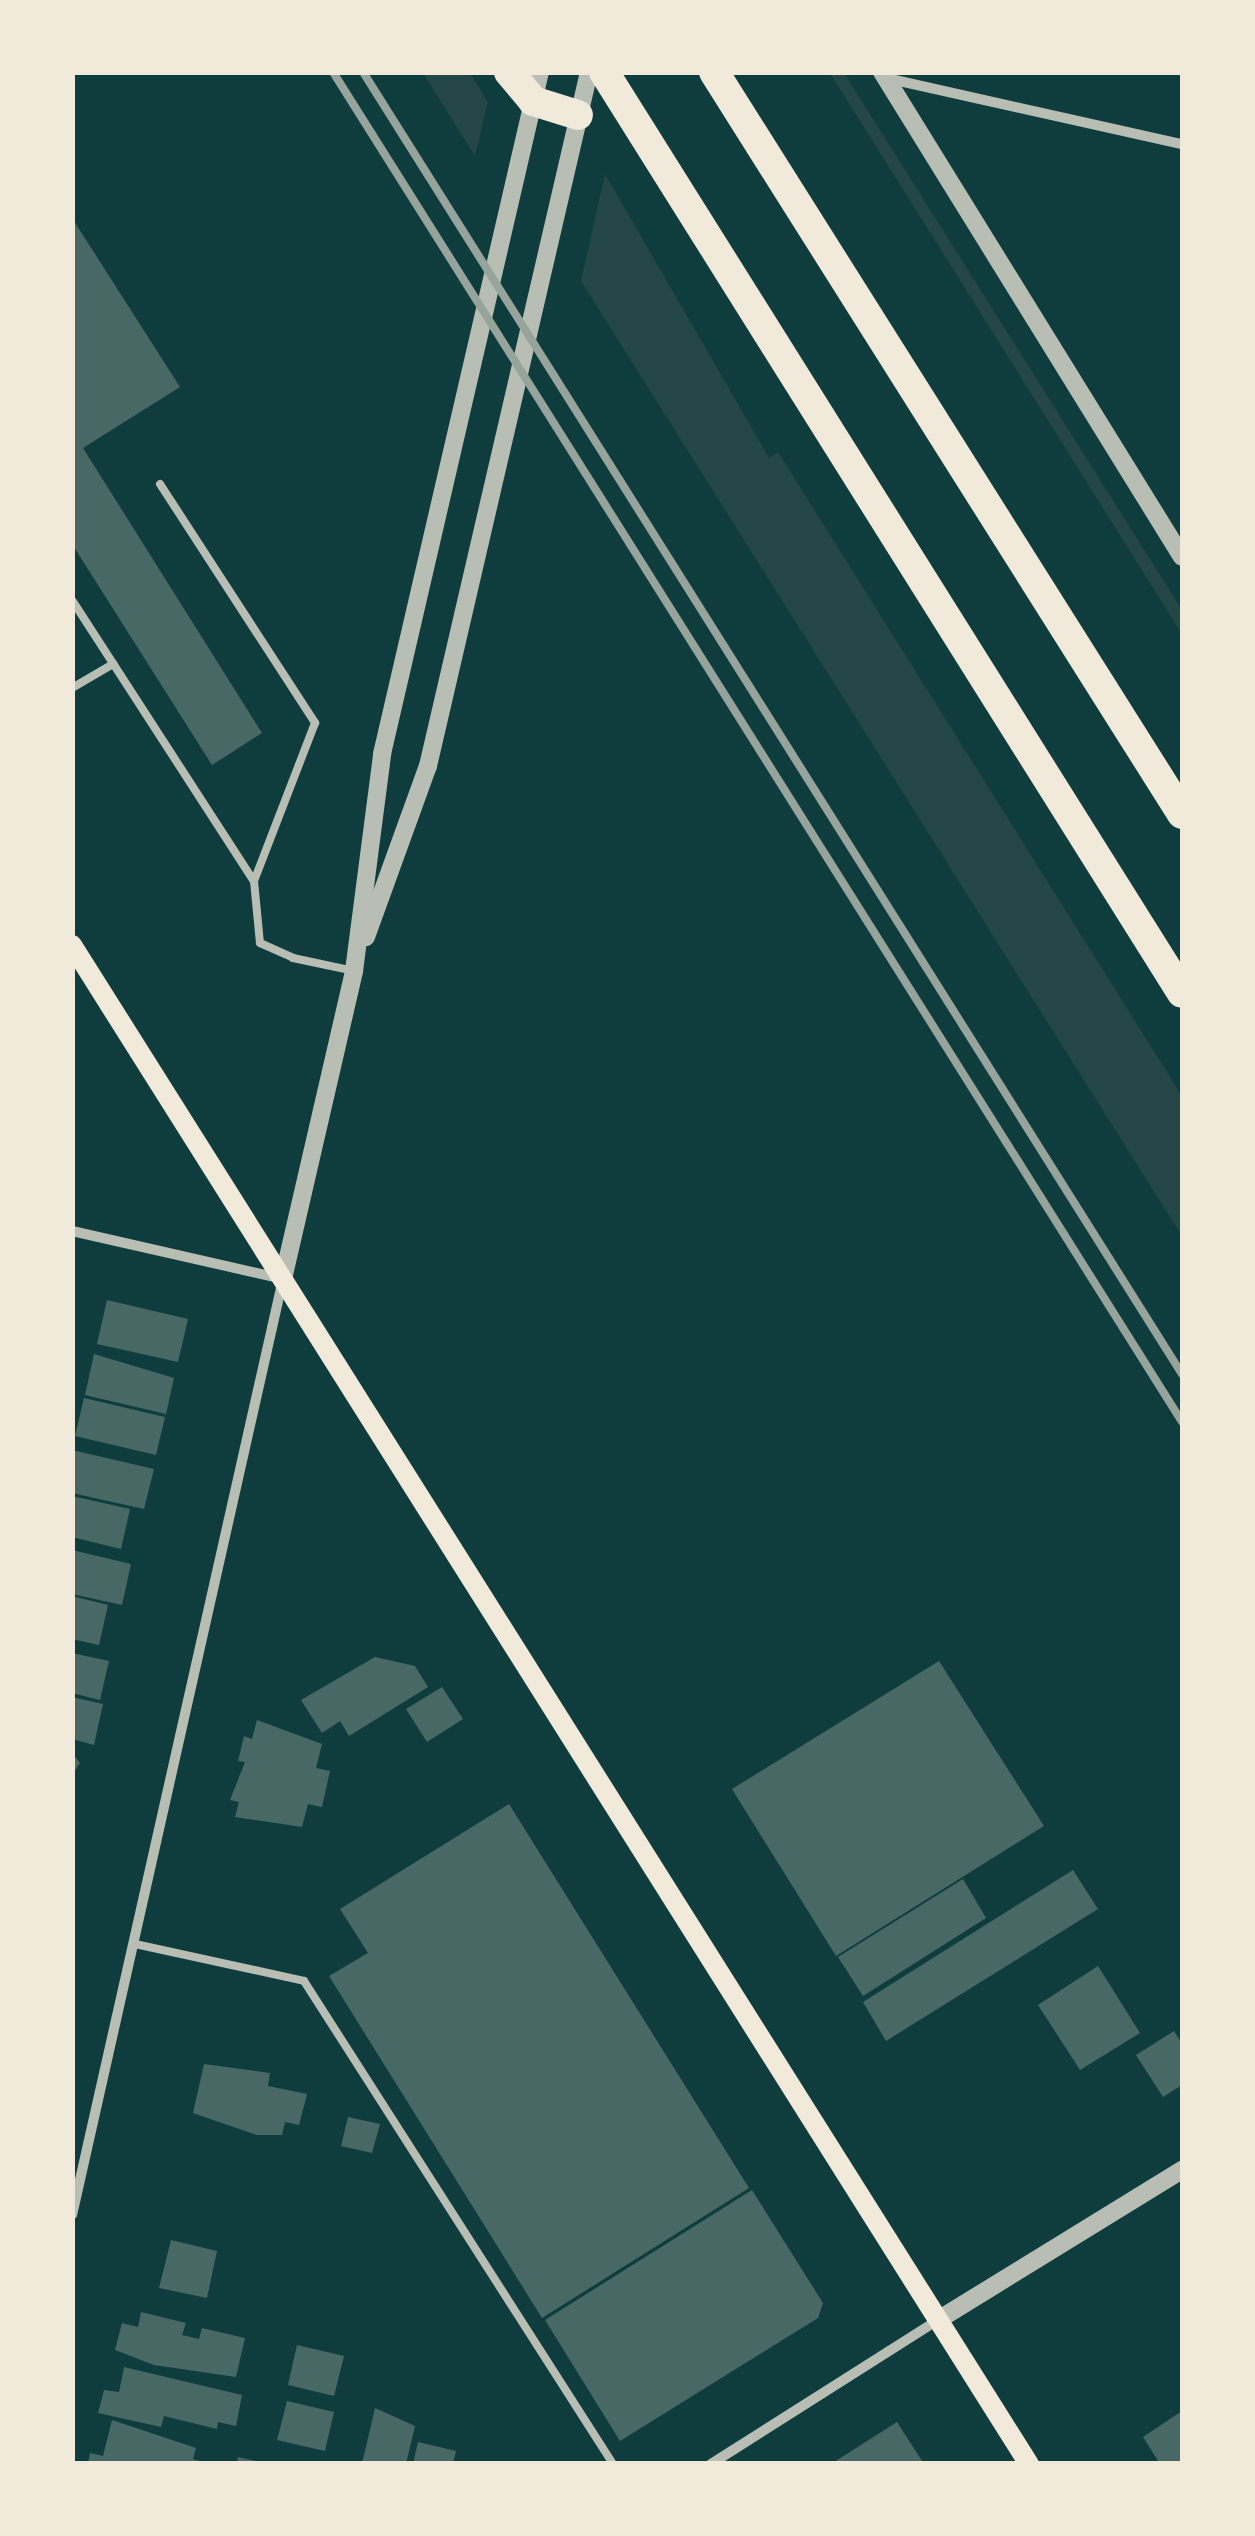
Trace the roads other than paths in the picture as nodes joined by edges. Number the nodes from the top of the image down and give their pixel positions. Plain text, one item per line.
1 (510, 72) edge
2 (588, 72) edge
3 (604, 72) edge
4 (714, 72) edge
5 (885, 74) edge
6 (537, 87) edge
7 (578, 115) junction
8 (1182, 144) edge
9 (160, 484) dead end
10 (1182, 557) edge
11 (72, 600) edge
12 (114, 664) junction
13 (72, 688) edge
14 (1182, 814) edge
15 (254, 881) junction
16 (72, 945) edge
17 (354, 971) junction
18 (1182, 993) edge
19 (72, 1231) edge
20 (283, 1278) junction
21 (134, 1944) junction
22 (1182, 2170) edge
23 (72, 2215) edge
24 (938, 2320) junction
25 (612, 2464) edge
26 (712, 2464) edge
27 (1028, 2464) edge

1 - 6 highway
2 - 7 street
3 - 18 highway
4 - 14 highway
5 - 8 street
5 - 10 street
6 - 7 highway
6 - 17 street
7 - 17 street
9 - 15 lane
11 - 12 lane
12 - 13 lane
12 - 15 lane
15 - 17 lane
16 - 20 main road
17 - 20 street
19 - 20 street
20 - 21 street
20 - 24 main road
21 - 23 street
21 - 25 lane
22 - 24 street
24 - 26 street
24 - 27 main road

